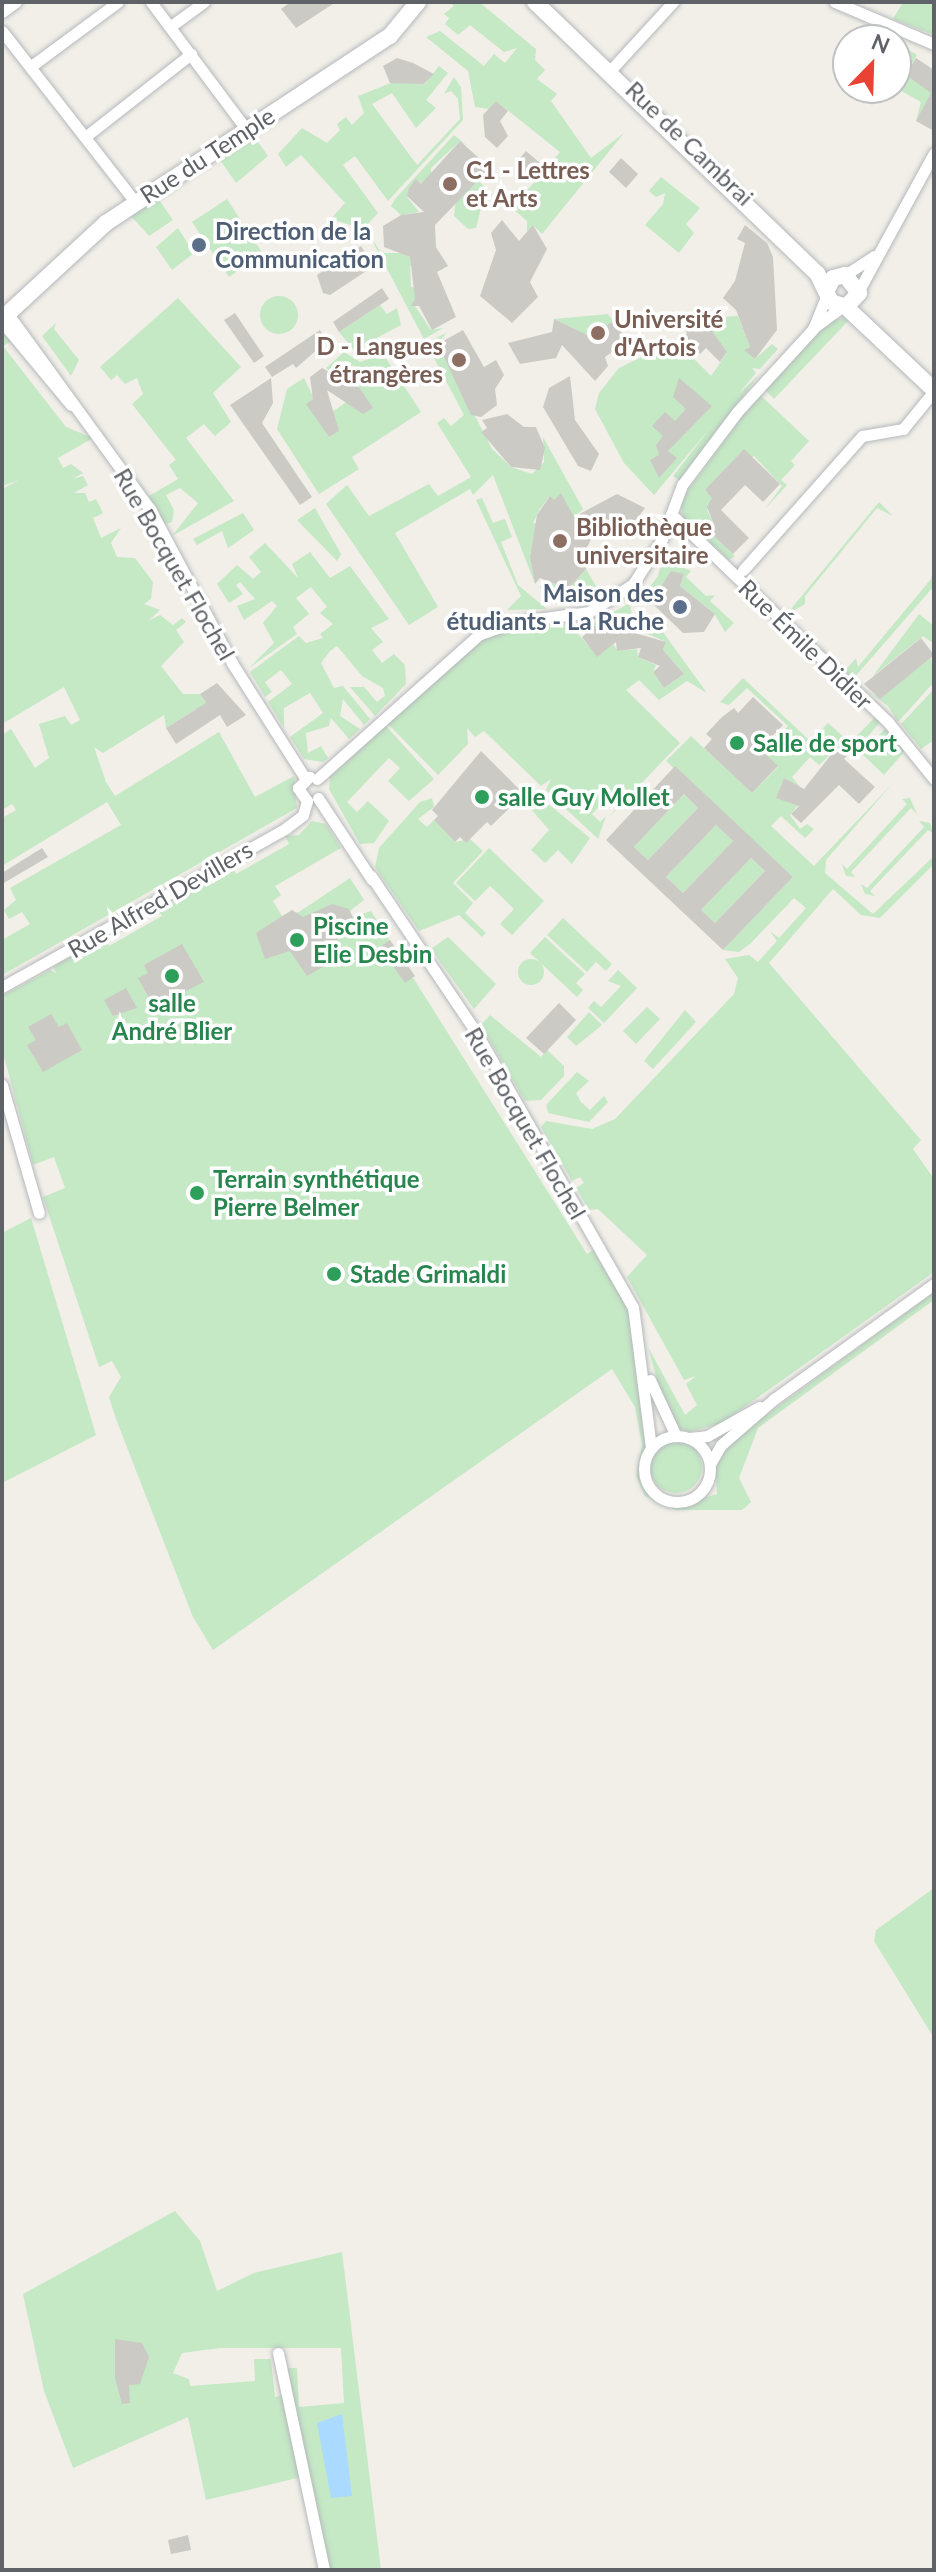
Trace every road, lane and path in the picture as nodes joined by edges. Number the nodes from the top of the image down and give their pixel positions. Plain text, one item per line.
1 (16, 2) edge
2 (118, 2) edge
3 (151, 2) edge
4 (204, 2) edge
5 (418, 2) edge
6 (673, 2) edge
7 (540, 3) edge
8 (842, 4) edge
9 (2, 12) edge
10 (171, 26) junction
11 (2, 31) edge
12 (934, 44) edge
13 (191, 54) junction
14 (30, 67) junction
15 (610, 71) junction
16 (246, 129) junction
17 (85, 137) junction
18 (934, 153) edge
19 (135, 202) junction
20 (878, 253) junction
21 (843, 275) junction
22 (827, 292) junction
23 (851, 300) junction
24 (4, 319) edge
25 (813, 329) junction
26 (17, 340) junction
27 (32, 347) junction
28 (934, 381) edge
29 (934, 390) edge
30 (96, 431) junction
31 (671, 514) junction
32 (743, 570) dead end
33 (311, 779) junction
34 (934, 779) edge
35 (312, 799) junction
36 (303, 815) junction
37 (333, 819) junction
38 (2, 987) edge
39 (3, 1091) edge
40 (39, 1213) dead end
41 (934, 1284) edge
42 (644, 1361) junction
43 (774, 1399) junction
44 (676, 1436) junction
45 (689, 1438) junction
46 (651, 1448) junction
47 (710, 1464) junction
48 (278, 2353) dead end
49 (324, 2570) edge

1 - 9 street
2 - 14 street
3 - 10 street
4 - 10 street
5 - 16 main road, Rue du Temple
6 - 15 street
7 - 15 main road, Rue de Cambrai
7 - 15 main road, Rue de Cambrai
8 - 12 street
10 - 13 street
11 - 14 street
13 - 16 street
13 - 17 street
14 - 17 street
15 - 21 main road, Rue de Cambrai
15 - 22 main road, Rue de Cambrai
16 - 19 main road, Rue du Temple
17 - 19 street
18 - 20 street
19 - 24 main road, Rue du Temple
20 - 21 street
20 - 23 street
21 - 22 main road
21 - 23 main road, Rue de Cambrai
22 - 23 main road, Rue de Cambrai
22 - 25 street
23 - 25 street
23 - 28 main road
23 - 29 main road
24 - 26 street, Rue Bocquet Flochel
24 - 27 street, Rue Bocquet Flochel
25 - 31 street
26 - 27 street
26 - 30 street, Rue Bocquet Flochel
27 - 30 street, Rue Bocquet Flochel
29 - 32 street
30 - 33 street, Rue Bocquet Flochel
31 - 33 street
31 - 34 street, Rue Émile Didier
33 - 35 street
33 - 35 street
35 - 36 street
35 - 37 street, Rue Bocquet Flochel
36 - 37 street
36 - 38 street, Rue Alfred Devillers
37 - 42 street, Rue Bocquet Flochel
39 - 40 street
41 - 43 street
42 - 44 street, Rue Bocquet Flochel
42 - 46 street, Rue Bocquet Flochel
43 - 45 street
43 - 47 street
44 - 45 street
44 - 46 street
45 - 47 street
46 - 47 street
48 - 49 street

